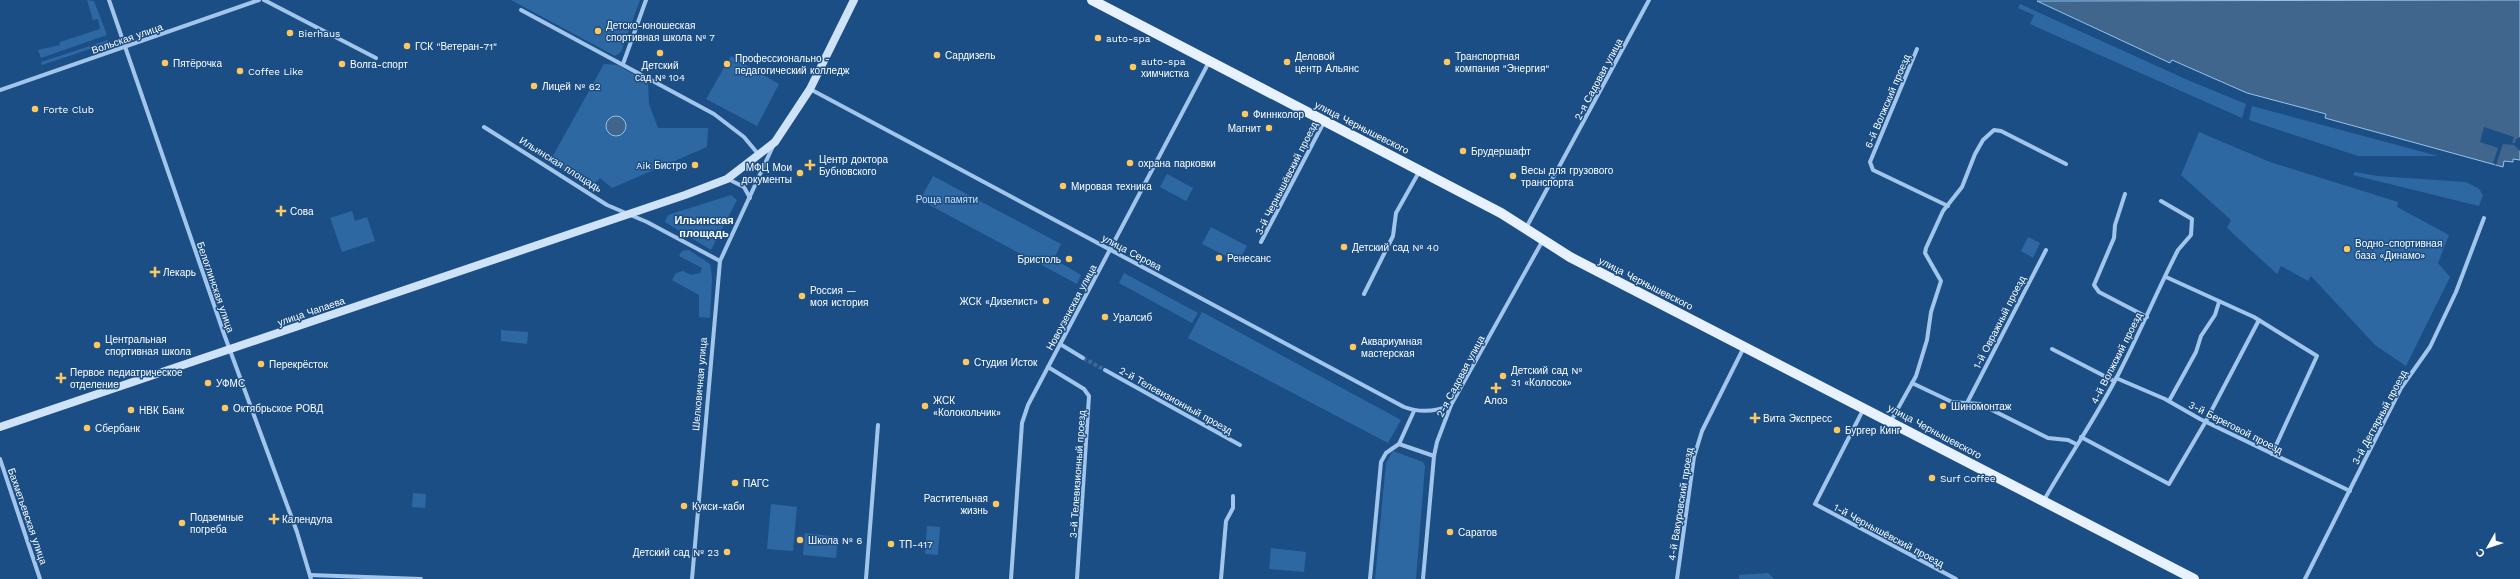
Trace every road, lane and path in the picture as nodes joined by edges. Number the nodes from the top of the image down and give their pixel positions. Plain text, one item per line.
1 (109, 0) edge
2 (258, 0) edge
3 (264, 0) edge
4 (646, 0) edge
5 (854, 0) edge
6 (1092, 0) edge
7 (1649, 0) edge
8 (521, 10) dead end
9 (126, 48) junction
10 (1917, 49) dead end
11 (376, 58) dead end
12 (1209, 62) junction
13 (623, 64) junction
14 (810, 89) junction
15 (0, 90) edge
16 (1324, 121) junction
17 (484, 127) dead end
18 (775, 142) junction
19 (759, 155) junction
20 (2066, 164) dead end
21 (1420, 170) junction
22 (727, 179) junction
23 (2125, 194) dead end
24 (750, 198) junction
25 (2161, 201) dead end
26 (1948, 206) junction
27 (629, 214) junction
28 (2484, 218) dead end
29 (1526, 228) junction
30 (1544, 239) junction
31 (1261, 242) dead end
32 (1111, 250) junction
33 (2046, 250) dead end
34 (720, 261) junction
35 (2166, 277) junction
36 (1364, 294) dead end
37 (2218, 302) junction
38 (2146, 317) junction
39 (2259, 320) junction
40 (1060, 344) junction
41 (1744, 346) junction
42 (229, 349) junction
43 (2052, 349) dead end
44 (1084, 358) tunnel mouth
45 (1048, 367) junction
46 (1105, 370) tunnel mouth
47 (2115, 379) junction
48 (1912, 383) junction
49 (2169, 401) junction
50 (1967, 403) junction
51 (1451, 405) junction
52 (1864, 408) junction
53 (1414, 411) junction
54 (1891, 421) junction
55 (2206, 421) junction
56 (878, 425) dead end
57 (0, 427) edge
58 (2081, 437) junction
59 (1399, 444) junction
60 (2076, 444) junction
61 (1240, 445) dead end
62 (2272, 454) junction
63 (1434, 456) junction
64 (0, 459) edge
65 (2350, 491) junction
66 (1233, 496) dead end
67 (2043, 501) junction
68 (311, 577) edge
69 (40, 579) edge
70 (416, 579) edge
71 (420, 579) edge
72 (692, 579) edge
73 (866, 579) edge
74 (1011, 579) edge
75 (1077, 579) edge
76 (1221, 579) edge
77 (1370, 579) edge
78 (1423, 579) edge
79 (1677, 579) edge
80 (1956, 579) edge
81 (2194, 579) edge
82 (2305, 579) edge

1 - 9 street, Белоглинская улица
2 - 9 street, Вольская улица
3 - 11 street
4 - 13 street
5 - 14 street, Шелковичная улица
6 - 12 main road, улица Чернышевского
7 - 29 street, 2-я Садовая улица
8 - 13 street
9 - 15 street, Вольская улица
9 - 42 street, Белоглинская улица
10 - 26 street, 6-й Волжский проезд
12 - 16 main road, улица Чернышевского
12 - 32 street, Новоузенская улица
13 - 19 street
14 - 18 street, Шелковичная улица
14 - 32 street, улица Серова
16 - 21 main road, улица Чернышевского
16 - 31 street, 3-й Чернышёвский проезд
17 - 27 street, Ильинская площадь
18 - 19 street
18 - 24 street, Шелковичная улица
19 - 22 street
20 - 26 street
21 - 29 main road, улица Чернышевского
21 - 36 street
22 - 24 street
22 - 27 street
23 - 38 street
24 - 34 street, Шелковичная улица
25 - 35 street, 4-й Волжский проезд
26 - 48 street
27 - 34 street, Ильинская площадь
27 - 42 street, улица Чапаева
28 - 65 street, 3-й Дегтярный проезд
29 - 30 main road, улица Чернышевского
30 - 41 main road, улица Чернышевского
30 - 51 street, 2-я Садовая улица
32 - 40 street, Новоузенская улица
32 - 53 street, улица Серова
33 - 50 street, 1-й Овражный проезд
34 - 72 street, Шелковичная улица
35 - 37 street
35 - 38 street, 4-й Волжский проезд
37 - 39 street
37 - 49 street
38 - 47 street, 4-й Волжский проезд
39 - 55 street
39 - 62 street
40 - 44 street
40 - 45 street, Новоузенская улица
41 - 52 main road, улица Чернышевского
41 - 79 street, 4-й Вакуровский проезд
42 - 57 street, улица Чапаева
42 - 68 street, Белоглинская улица
43 - 47 street, 3-й Береговой проезд
45 - 74 street, Новоузенская улица
45 - 75 street, 3-й Телевизионный проезд
46 - 61 street, 2-й Телевизионный проезд
47 - 49 street, 3-й Береговой проезд
47 - 58 street, 4-й Волжский проезд
48 - 50 street
48 - 54 street
49 - 55 street, 3-й Береговой проезд
50 - 60 street
51 - 53 street
51 - 63 street, 2-я Садовая улица
52 - 54 main road, улица Чернышевского
52 - 80 street, 1-й Чернышёвский проезд
53 - 59 street
54 - 67 main road, улица Чернышевского
55 - 58 street
55 - 62 street, 3-й Береговой проезд
56 - 73 street
58 - 60 street, 4-й Волжский проезд
59 - 63 street
59 - 77 street
60 - 67 street, 4-й Волжский проезд
62 - 65 street, 3-й Береговой проезд
63 - 78 street, 2-я Садовая улица
64 - 69 street, Бахметьевская улица
65 - 82 street, 3-й Дегтярный проезд
66 - 76 street
67 - 81 main road, улица Чернышевского
68 - 70 street
70 - 71 street

